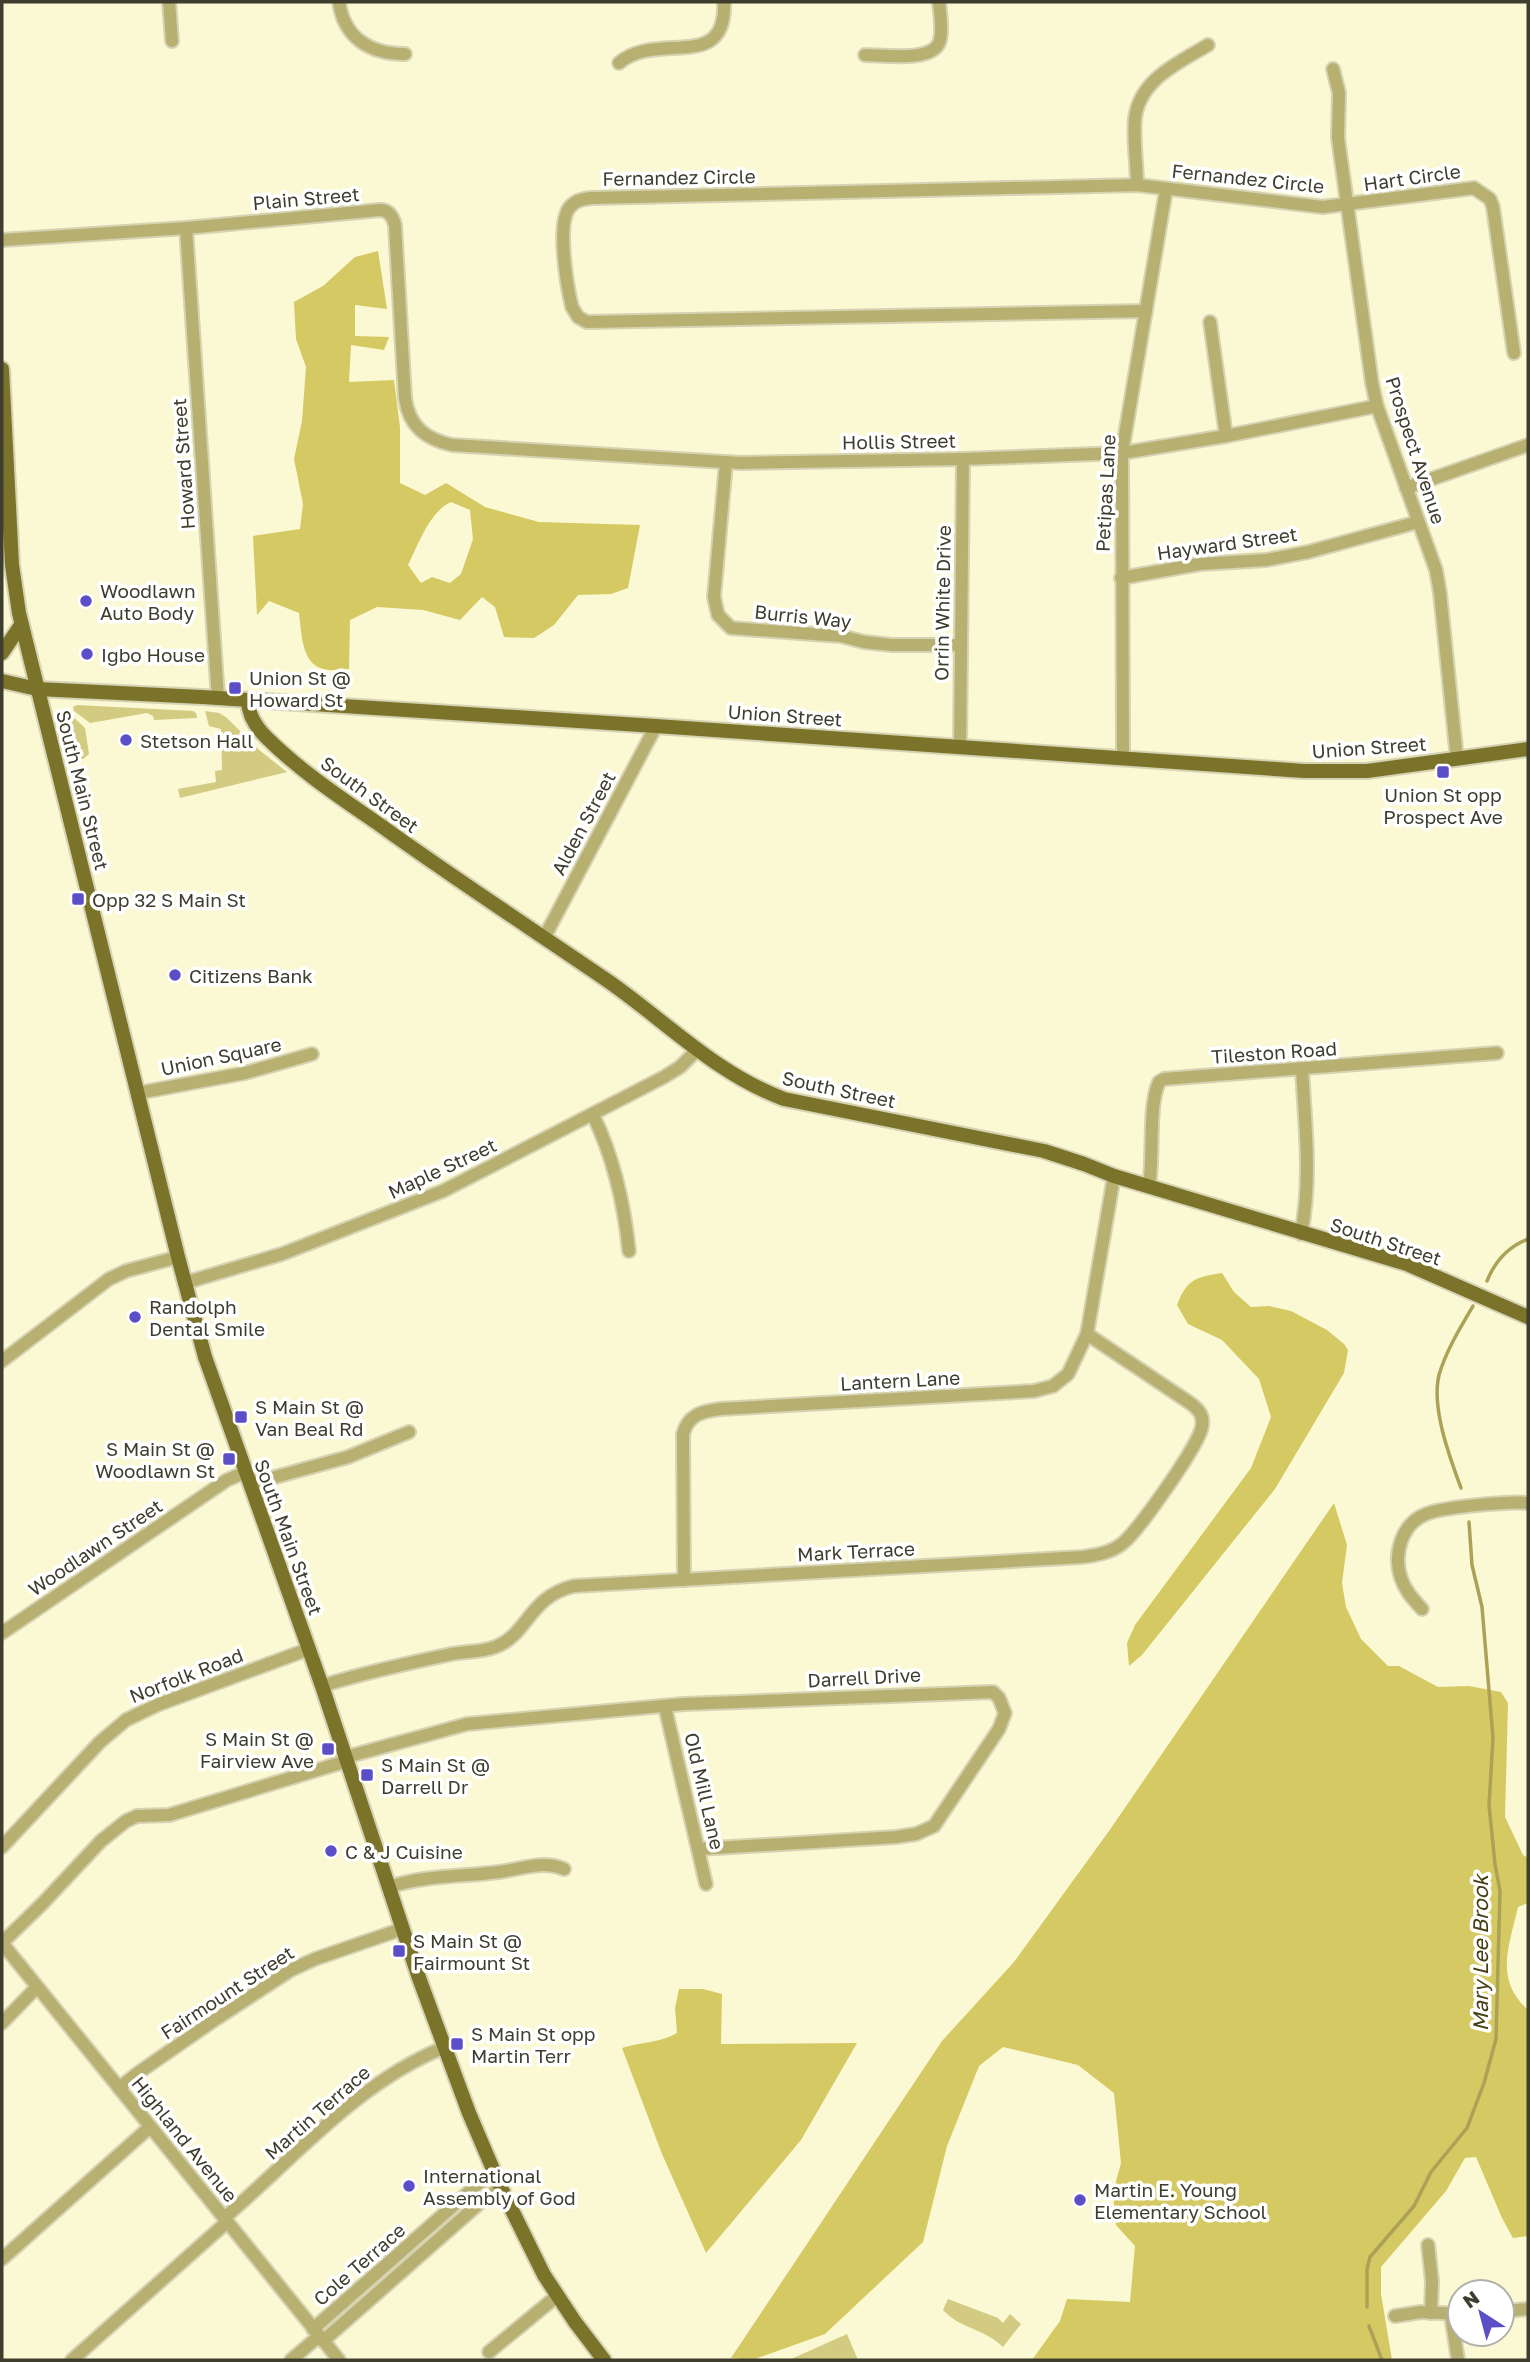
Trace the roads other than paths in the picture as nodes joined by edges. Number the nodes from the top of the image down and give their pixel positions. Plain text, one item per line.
1 (169, 2) edge
2 (339, 2) edge
3 (724, 2) edge
4 (939, 2) edge
5 (172, 41) dead end
6 (1208, 45) dead end
7 (405, 54) dead end
8 (865, 55) dead end
9 (619, 63) dead end
10 (1333, 69) dead end
11 (1137, 185) junction
12 (1166, 190) junction
13 (1348, 205) junction
14 (186, 228) junction
15 (2, 240) edge
16 (1146, 312) junction
17 (1210, 322) dead end
18 (1514, 353) dead end
19 (2, 369) edge
20 (3, 402) edge
21 (1377, 406) junction
22 (420, 431) joint
23 (1226, 436) junction
24 (1528, 445) edge
25 (1122, 453) junction
26 (963, 459) junction
27 (726, 462) junction
28 (1406, 488) junction
29 (1418, 522) junction
30 (1121, 578) junction
31 (21, 625) junction
32 (960, 645) junction
33 (2, 653) edge
34 (2, 681) edge
35 (37, 690) junction
36 (218, 698) junction
37 (248, 700) junction
38 (656, 726) junction
39 (960, 747) junction
40 (1528, 749) edge
41 (1123, 758) junction
42 (1457, 759) junction
43 (544, 938) junction
44 (697, 1050) junction
45 (1497, 1053) dead end
46 (312, 1054) dead end
47 (1301, 1069) junction
48 (138, 1093) junction
49 (593, 1115) junction
50 (1114, 1177) junction
51 (1149, 1185) junction
52 (1301, 1234) junction
53 (629, 1251) dead end
54 (178, 1257) junction
55 (184, 1283) junction
56 (1528, 1317) edge
57 (1087, 1334) junction
58 (2, 1361) edge
59 (409, 1433) dead end
60 (248, 1478) junction
61 (1528, 1503) edge
62 (684, 1580) junction
63 (1423, 1609) dead end
64 (2, 1633) edge
65 (309, 1649) junction
66 (322, 1685) junction
67 (666, 1707) junction
68 (346, 1759) junction
69 (2, 1847) edge
70 (699, 1849) junction
71 (564, 1868) dead end
72 (706, 1884) dead end
73 (389, 1887) junction
74 (402, 1929) junction
75 (2, 1943) edge
76 (37, 1987) junction
77 (2, 2023) edge
78 (443, 2048) junction
79 (120, 2088) junction
80 (150, 2127) junction
81 (495, 2173) junction
82 (501, 2188) junction
83 (226, 2220) junction
84 (1428, 2245) dead end
85 (2, 2259) edge
86 (557, 2296) junction
87 (1431, 2313) junction
88 (1446, 2314) edge
89 (1395, 2316) dead end
90 (318, 2335) junction
91 (489, 2352) dead end
92 (72, 2360) edge
93 (291, 2360) edge
94 (339, 2360) edge
95 (604, 2360) edge

1 - 5 street
2 - 7 street
3 - 9 street
4 - 8 street
6 - 11 street
10 - 13 street, Prospect Avenue
11 - 12 street, Fernandez Circle
11 - 16 street, Fernandez Circle
12 - 13 street, Fernandez Circle
12 - 16 street, Petipas Lane
13 - 18 street, Hart Circle
13 - 21 street, Prospect Avenue
14 - 15 street, Plain Street
14 - 22 street, Plain Street
14 - 36 street, Howard Street
16 - 25 street, Petipas Lane
17 - 23 street
19 - 20 main road, South Main Street
20 - 31 main road, South Main Street
21 - 23 street, Hollis Street
21 - 28 street, Prospect Avenue
22 - 27 street, Hollis Street
23 - 25 street, Hollis Street
24 - 28 street
25 - 26 street, Hollis Street
25 - 30 street, Petipas Lane
26 - 27 street, Hollis Street
26 - 32 street, Orrin White Drive
27 - 32 street, Burris Way
28 - 29 street, Prospect Avenue
29 - 30 street, Hayward Street
29 - 42 street, Prospect Avenue
30 - 41 street, Petipas Lane
31 - 33 main road
31 - 35 main road, South Main Street
32 - 39 street, Orrin White Drive
34 - 35 main road, Union Street
35 - 36 main road, Union Street
35 - 48 main road, South Main Street
36 - 37 main road, Union Street
37 - 38 main road, Union Street
37 - 43 main road, South Street
38 - 39 main road, Union Street
38 - 43 street, Alden Street
39 - 41 main road, Union Street
40 - 42 main road, Union Street
41 - 42 main road, Union Street
43 - 44 main road, South Street
44 - 49 street, Maple Street
44 - 50 main road, South Street
45 - 47 street, Tileston Road
46 - 48 street, Union Square
47 - 51 street, Tileston Road
47 - 52 street
48 - 54 main road, South Main Street
49 - 53 street
49 - 55 street, Maple Street
50 - 51 main road, South Street
50 - 57 street, Lantern Lane
51 - 52 main road, South Street
52 - 56 main road, South Street
54 - 55 main road, South Main Street
54 - 58 street
55 - 60 main road, South Main Street
57 - 62 street, Lantern Lane
57 - 62 street, Mark Terrace
59 - 60 street, Woodlawn Street
60 - 64 street, Woodlawn Street
60 - 65 main road, South Main Street
61 - 63 street
62 - 66 street, Mark Terrace
65 - 66 main road, South Main Street
65 - 69 street, Norfolk Road
66 - 68 main road, South Main Street
67 - 68 street, Darrell Drive
67 - 70 street, Old Mill Lane
67 - 70 street, Darrell Drive
68 - 73 main road, South Main Street
68 - 75 street, Darrell Drive
70 - 72 street, Old Mill Lane
71 - 73 street
73 - 74 main road, South Main Street
74 - 78 main road, South Main Street
74 - 79 street, Fairmount Street
75 - 76 street, Highland Avenue
76 - 77 street
76 - 79 street, Highland Avenue
78 - 81 main road, South Main Street
78 - 83 street, Martin Terrace
79 - 80 street, Highland Avenue
80 - 83 street, Highland Avenue
80 - 85 street
81 - 82 main road, South Main Street
81 - 90 street, Cole Terrace
82 - 86 main road, South Main Street
82 - 90 street, Cole Terrace
83 - 90 street, Highland Avenue
83 - 92 street, Martin Terrace
84 - 87 street
86 - 91 street
86 - 95 main road, South Main Street
87 - 88 street
87 - 89 street
90 - 93 street, Cole Terrace
90 - 94 street, Highland Avenue

